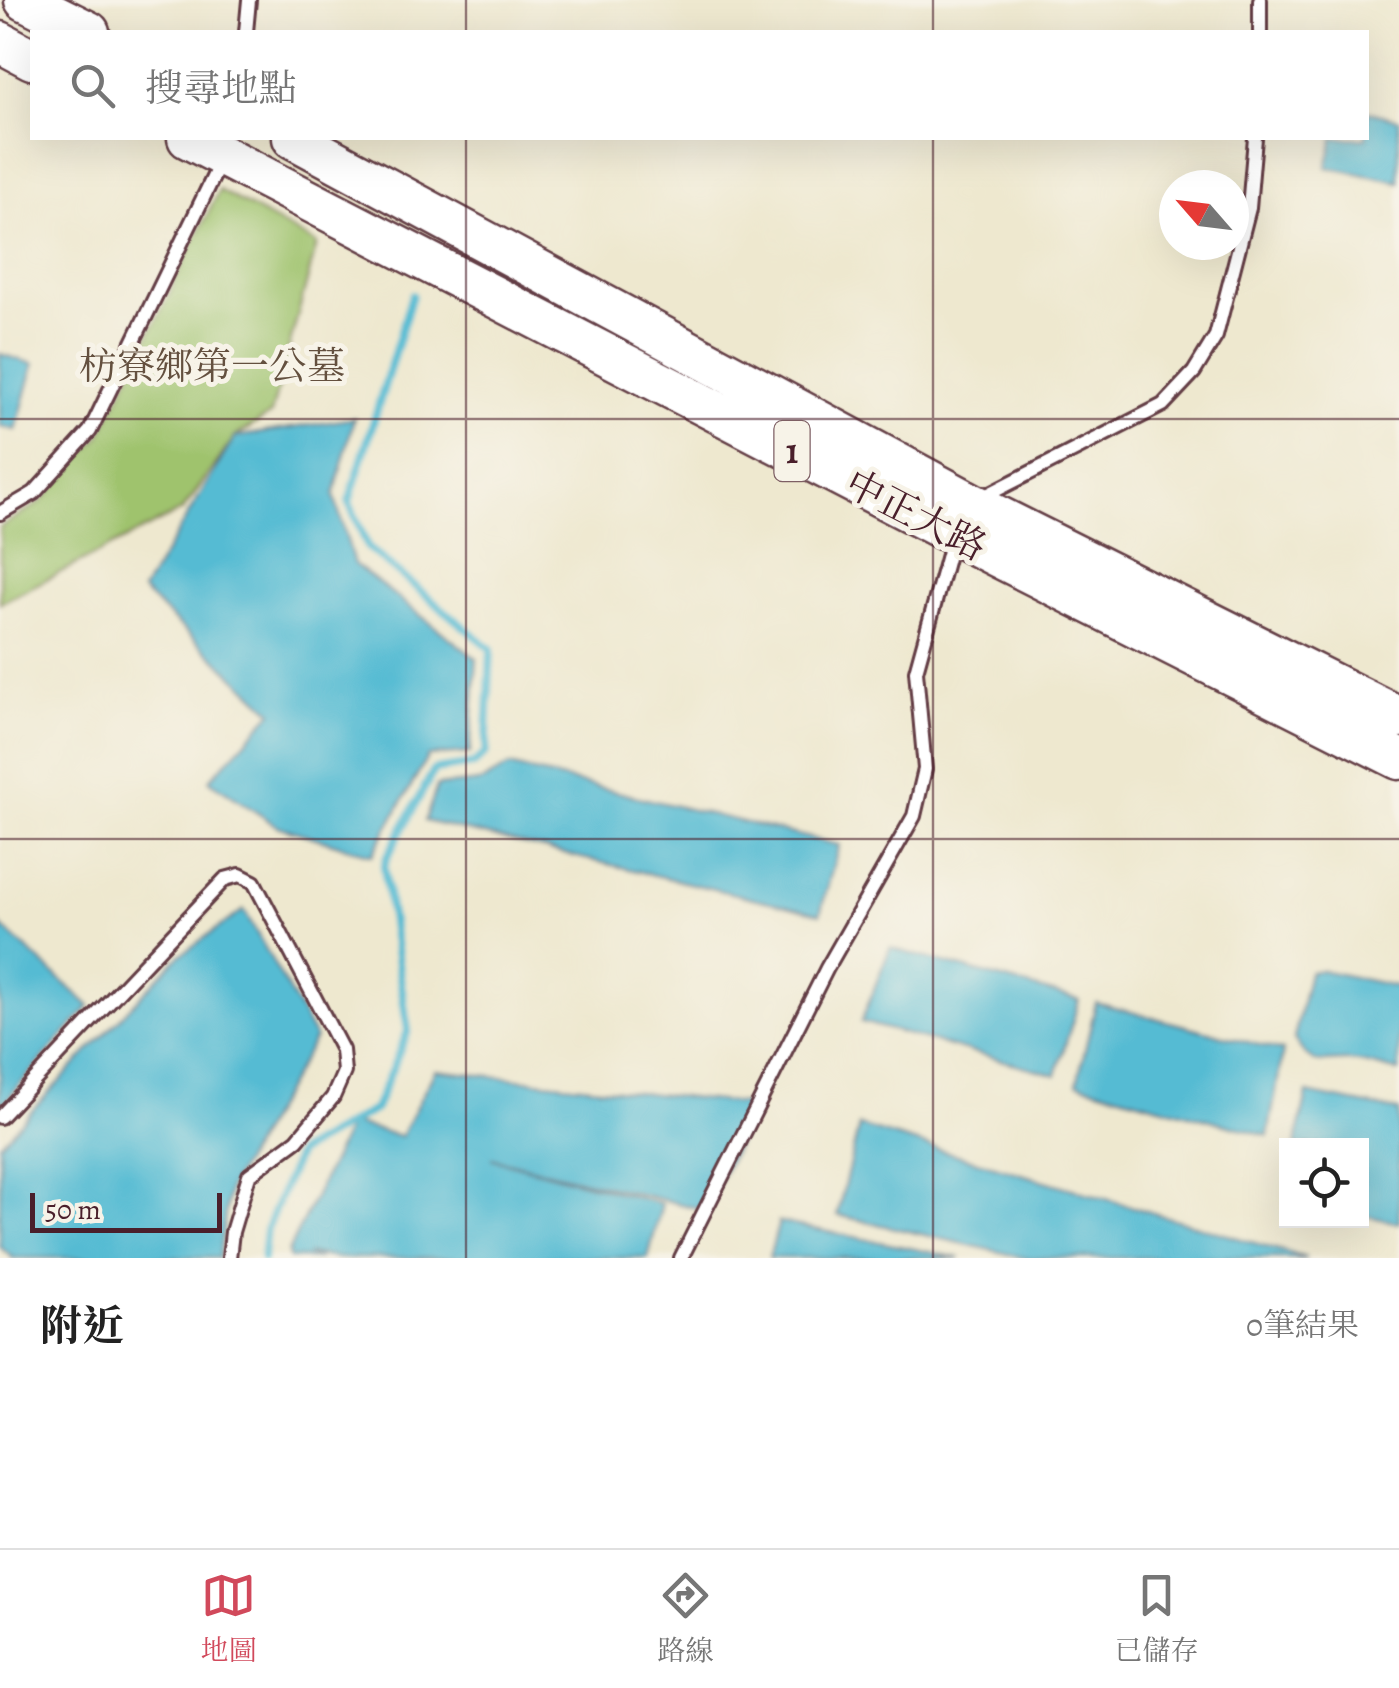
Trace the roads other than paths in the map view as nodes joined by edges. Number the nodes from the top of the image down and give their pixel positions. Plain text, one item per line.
1 (25, 0) edge
2 (249, 0) edge
3 (1260, 0) edge
4 (85, 30) edge
5 (246, 30) edge
6 (1260, 30) edge
7 (0, 42) edge
8 (30, 58) edge
9 (297, 140) edge
10 (1255, 140) edge
11 (213, 144) edge
12 (0, 513) edge
13 (962, 519) junction
14 (1399, 717) edge
15 (1399, 759) edge
16 (0, 1117) edge
17 (230, 1258) edge
18 (681, 1258) edge

1 - 4 main road
2 - 5 lane
3 - 6 lane
7 - 8 main road
9 - 13 main road, 中正大路 / 1
10 - 13 lane
11 - 12 lane, 中正大路
11 - 13 main road, 中正大路 / 1
13 - 14 main road, 中正大路 / 1
13 - 15 main road, 中正大路 / 1
13 - 18 lane
16 - 17 lane

